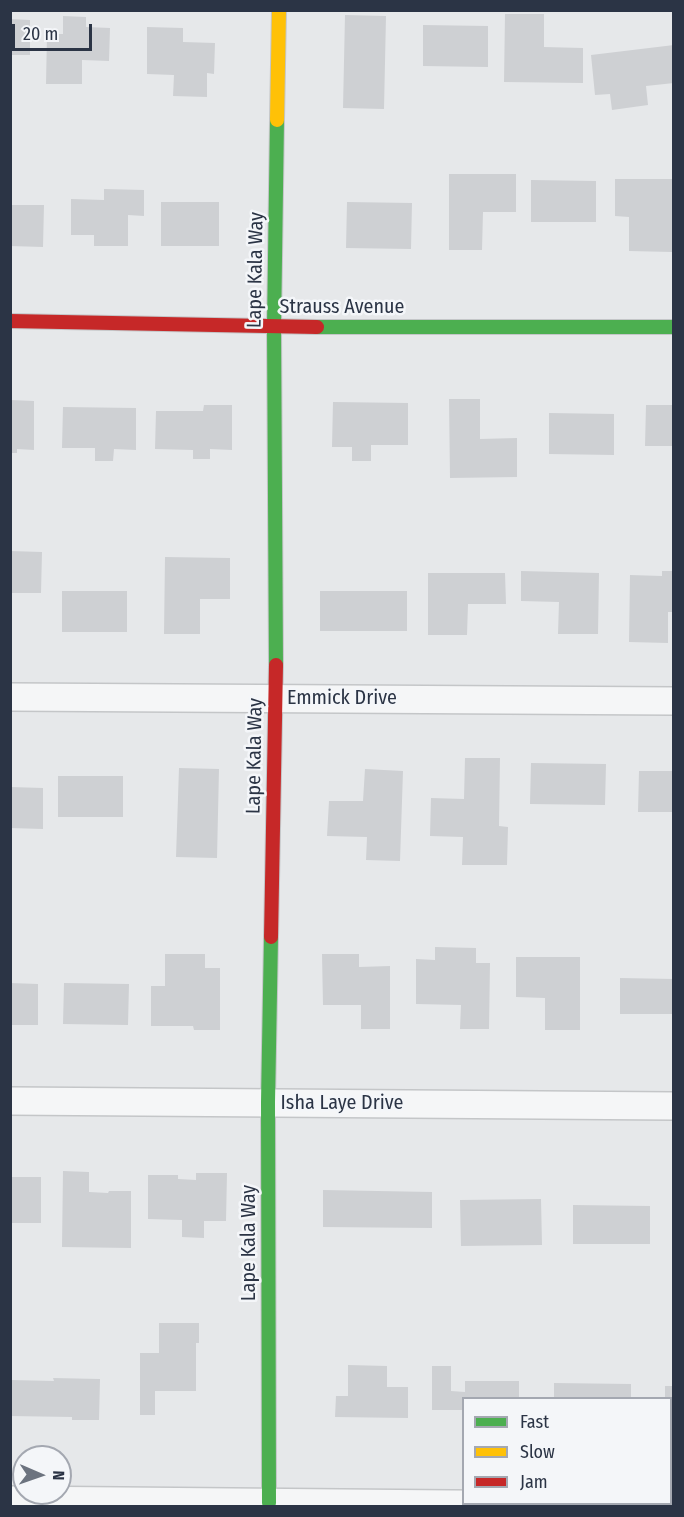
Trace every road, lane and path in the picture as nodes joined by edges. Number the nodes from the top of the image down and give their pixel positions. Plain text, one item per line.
1 (279, 10) edge
2 (10, 321) edge
3 (274, 327) junction
4 (674, 327) edge
5 (10, 697) edge
6 (276, 697) junction
7 (674, 701) edge
8 (10, 1101) edge
9 (268, 1102) junction
10 (674, 1106) edge
11 (10, 1500) edge
12 (269, 1503) junction
13 (462, 1504) edge
14 (539, 1505) edge
15 (674, 1506) edge

1 - 3 street, Lape Kala Way
2 - 3 street, Strauss Avenue
3 - 4 street, Strauss Avenue
3 - 6 street, Lape Kala Way
5 - 6 street, Emmick Drive
6 - 7 street, Emmick Drive
6 - 9 street, Lape Kala Way
8 - 9 street, Isha Laye Drive
9 - 10 street, Isha Laye Drive
9 - 12 street, Lape Kala Way
11 - 12 street
12 - 13 street
14 - 15 street

